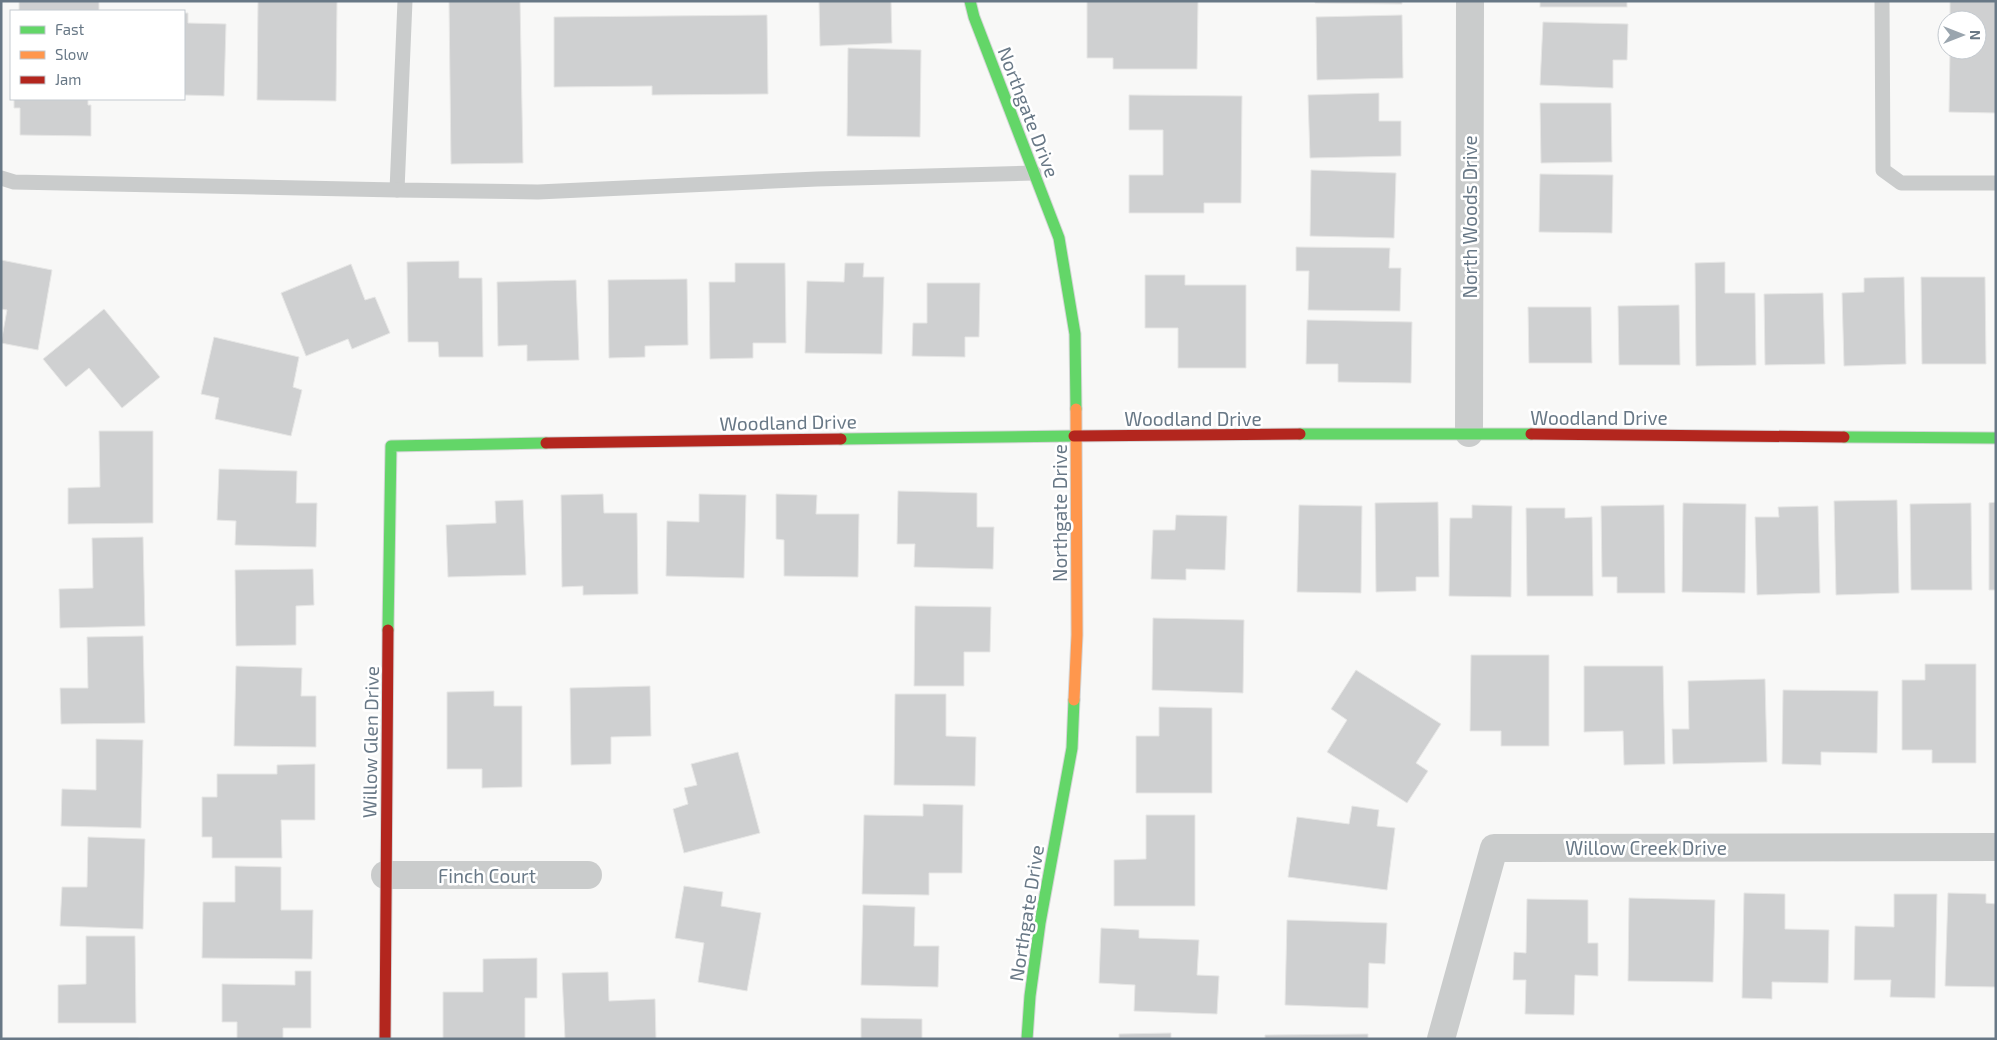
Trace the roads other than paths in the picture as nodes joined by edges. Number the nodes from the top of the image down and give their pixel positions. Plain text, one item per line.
1 (405, 1) edge
2 (970, 1) edge
3 (1470, 1) edge
4 (1882, 1) edge
5 (1034, 173) junction
6 (1, 178) edge
7 (1996, 183) edge
8 (397, 190) junction
9 (1469, 434) junction
10 (1077, 436) junction
11 (1996, 438) edge
12 (391, 446) joint
13 (1996, 847) edge
14 (386, 875) junction
15 (588, 875) dead end
16 (386, 1039) edge
17 (1027, 1039) edge
18 (1442, 1039) edge

1 - 8 lane
2 - 5 street, Northgate Drive
3 - 9 street, North Woods Drive
4 - 7 lane
5 - 8 lane
5 - 10 street, Northgate Drive
6 - 8 lane
9 - 10 street, Woodland Drive
9 - 11 street, Woodland Drive
10 - 12 street, Woodland Drive
10 - 17 street, Northgate Drive
12 - 14 street, Willow Glen Drive
13 - 18 street, Willow Creek Drive
14 - 15 street, Finch Court
14 - 16 street, Willow Glen Drive

